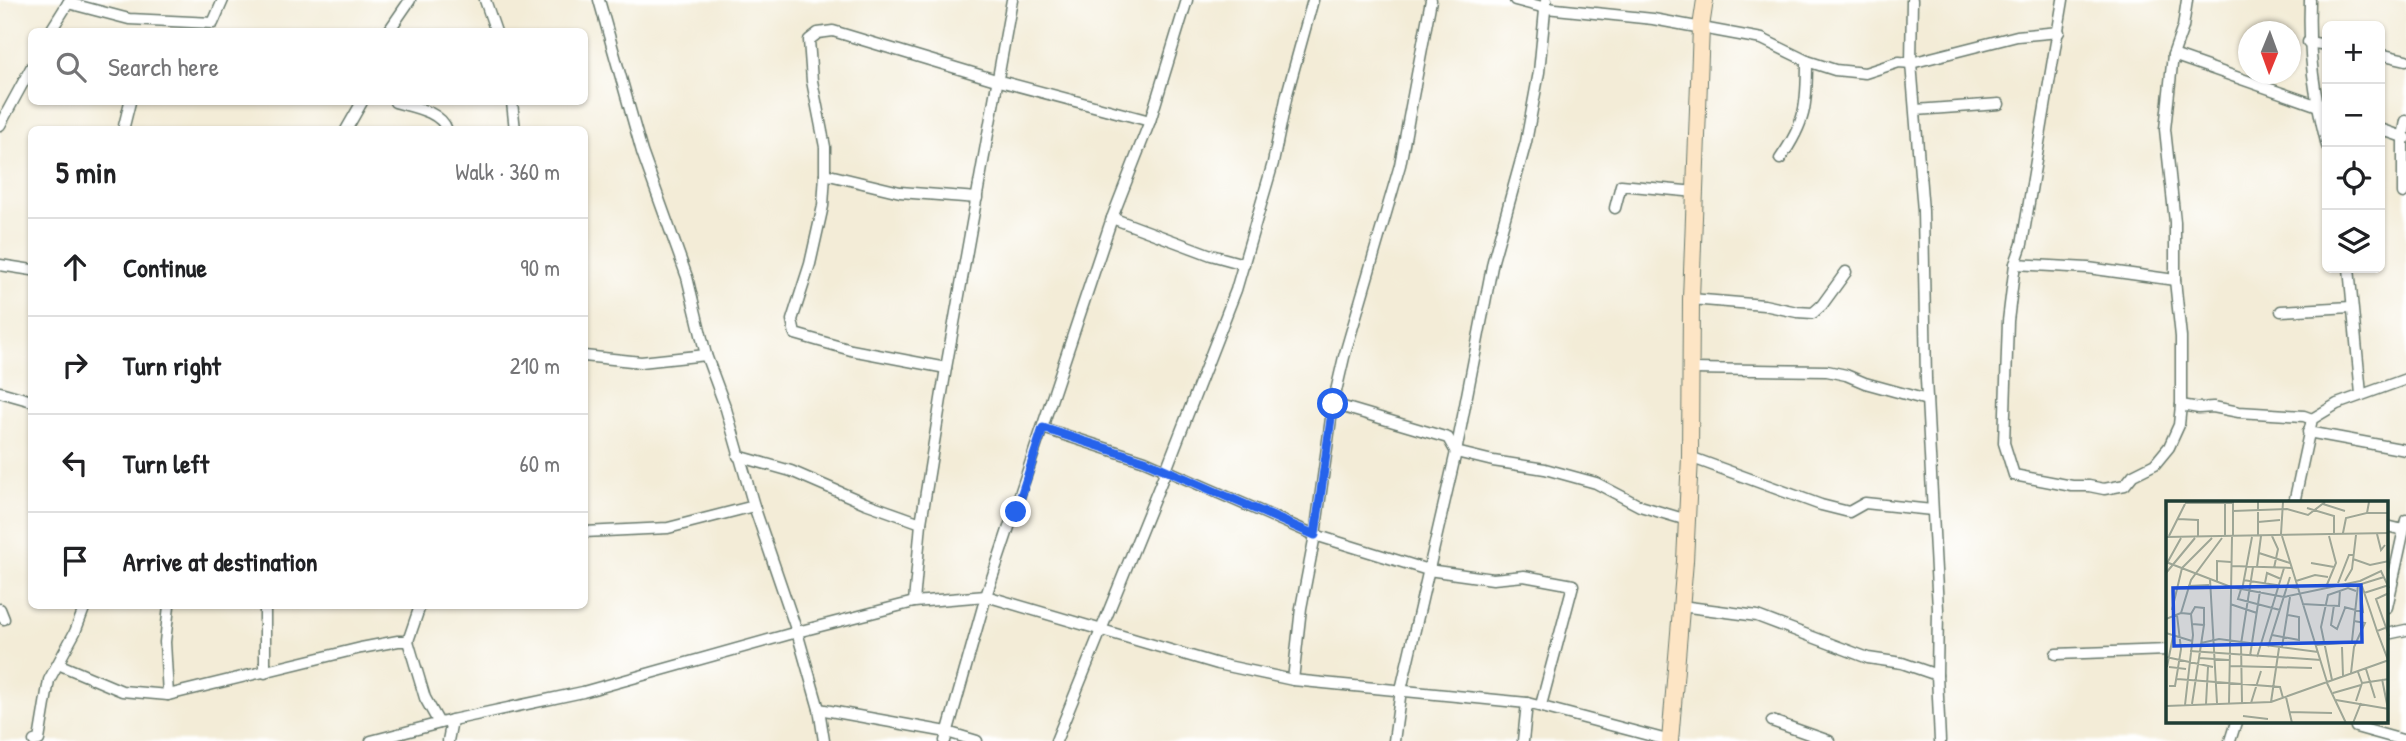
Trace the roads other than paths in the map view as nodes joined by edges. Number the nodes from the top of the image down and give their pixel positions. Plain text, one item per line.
1 (223, 0) edge
2 (411, 0) edge
3 (485, 0) edge
4 (599, 0) edge
5 (1012, 0) edge
6 (1187, 0) edge
7 (1313, 0) edge
8 (1431, 0) edge
9 (1515, 0) edge
10 (1705, 0) edge
11 (1912, 0) edge
12 (2063, 0) edge
13 (2187, 0) edge
14 (2310, 0) edge
15 (69, 2) edge
16 (1546, 4) edge
17 (129, 19) junction
18 (1701, 27) junction
19 (53, 28) edge
20 (130, 28) edge
21 (390, 28) edge
22 (495, 28) edge
23 (2059, 32) junction
24 (2308, 42) junction
25 (2322, 44) edge
26 (2173, 55) junction
27 (2385, 55) edge
28 (2406, 60) edge
29 (1807, 61) junction
30 (1911, 63) junction
31 (28, 73) edge
32 (996, 80) junction
33 (1998, 104) dead end
34 (129, 105) edge
35 (360, 105) edge
36 (404, 105) edge
37 (512, 105) edge
38 (2322, 107) edge
39 (1916, 110) junction
40 (1150, 121) junction
41 (2406, 121) edge
42 (0, 125) edge
43 (124, 126) edge
44 (348, 126) edge
45 (446, 126) edge
46 (514, 126) edge
47 (2385, 131) edge
48 (2404, 138) edge
49 (1780, 159) dead end
50 (825, 174) junction
51 (1696, 192) junction
52 (2403, 193) dead end
53 (976, 198) junction
54 (1615, 208) dead end
55 (1112, 218) junction
56 (1244, 264) junction
57 (2015, 264) junction
58 (0, 265) edge
59 (28, 269) edge
60 (1846, 272) dead end
61 (2349, 273) edge
62 (2175, 279) junction
63 (1691, 299) junction
64 (2351, 307) junction
65 (2281, 312) dead end
66 (706, 355) junction
67 (588, 356) edge
68 (946, 368) junction
69 (1692, 369) junction
70 (2406, 379) edge
71 (0, 392) edge
72 (2361, 394) junction
73 (28, 400) edge
74 (1927, 400) junction
75 (1333, 404) junction
76 (2181, 405) junction
77 (2312, 419) junction
78 (1043, 428) junction
79 (2308, 432) junction
80 (2406, 450) edge
81 (1456, 452) junction
82 (738, 456) junction
83 (1690, 457) junction
84 (1166, 470) junction
85 (2298, 501) edge
86 (754, 506) junction
87 (1932, 510) junction
88 (1686, 520) junction
89 (921, 523) junction
90 (2404, 525) edge
91 (588, 532) edge
92 (1315, 535) junction
93 (1427, 570) junction
94 (986, 596) junction
95 (914, 602) junction
96 (2388, 602) edge
97 (1681, 606) junction
98 (84, 609) edge
99 (169, 609) edge
100 (265, 609) edge
101 (419, 609) edge
102 (1101, 628) junction
103 (2406, 630) edge
104 (797, 632) junction
105 (2388, 634) edge
106 (408, 641) junction
107 (2166, 650) edge
108 (2056, 654) dead end
109 (58, 664) junction
110 (265, 673) junction
111 (1937, 675) junction
112 (1293, 680) junction
113 (1401, 690) junction
114 (168, 695) junction
115 (1527, 702) junction
116 (1541, 705) junction
117 (819, 709) junction
118 (452, 720) junction
119 (1772, 721) dead end
120 (439, 723) junction
121 (2235, 724) edge
122 (2357, 724) edge
123 (946, 736) edge
124 (34, 741) edge
125 (371, 741) edge
126 (448, 741) edge
127 (824, 741) edge
128 (977, 741) edge
129 (1056, 741) edge
130 (1394, 741) edge
131 (1523, 741) edge
132 (1670, 741) edge
133 (1829, 741) edge
134 (1940, 741) edge
135 (2230, 741) edge
136 (2352, 741) edge
137 (2406, 741) edge

1 - 17 street
2 - 21 street
3 - 22 street
4 - 66 street
5 - 32 street
6 - 40 street
7 - 56 street
8 - 75 street
9 - 16 street
10 - 18 street
11 - 30 street
12 - 23 street
13 - 26 street
14 - 24 street
15 - 17 street
15 - 19 street
16 - 18 street
16 - 81 street
17 - 20 street
18 - 29 street
18 - 51 street
23 - 30 street
23 - 57 street
24 - 25 street
24 - 38 street
26 - 38 street
26 - 62 street
27 - 28 street
29 - 30 street
29 - 49 street
30 - 39 street
31 - 42 street
32 - 40 street
32 - 50 street
32 - 53 street
33 - 39 street
34 - 43 street
35 - 44 street
36 - 45 street
37 - 46 street
39 - 74 street
40 - 55 street
41 - 48 street
47 - 48 street
48 - 52 street
50 - 53 street
50 - 68 street
51 - 54 street
51 - 63 street
53 - 68 street
55 - 56 street
55 - 78 street
56 - 84 street
57 - 62 street
57 - 76 street
58 - 59 street
60 - 63 street
61 - 64 street
62 - 76 street
63 - 69 street
64 - 65 street
64 - 72 street
66 - 67 street
66 - 82 street
68 - 89 street
69 - 74 street
69 - 83 street
70 - 72 street
71 - 73 street
72 - 77 street
74 - 87 street
75 - 81 street
75 - 92 street
76 - 77 street
77 - 79 street
78 - 84 street
78 - 94 street
79 - 80 street
79 - 85 street
81 - 88 street
81 - 93 street
82 - 86 street
82 - 89 street
83 - 87 street
83 - 88 street
84 - 92 street
84 - 102 street
86 - 91 street
86 - 104 street
87 - 111 street
88 - 97 street
89 - 95 street
90 - 96 street
92 - 93 street
92 - 112 street
93 - 113 street
93 - 116 street
94 - 95 street
94 - 102 street
94 - 123 street
95 - 104 street
97 - 111 street
97 - 132 street
98 - 109 street
99 - 114 street
100 - 110 street
101 - 106 street
102 - 112 street
102 - 129 street
103 - 105 street
104 - 117 street
104 - 118 street
106 - 110 street
106 - 120 street
107 - 108 street
109 - 114 street
109 - 124 street
110 - 114 street
111 - 134 street
112 - 113 street
113 - 115 street
113 - 130 street
115 - 116 street
115 - 131 street
116 - 132 street
117 - 123 street
117 - 127 street
118 - 120 street
118 - 126 street
119 - 133 street
120 - 125 street
121 - 135 street
122 - 136 street
122 - 137 street
123 - 128 street

